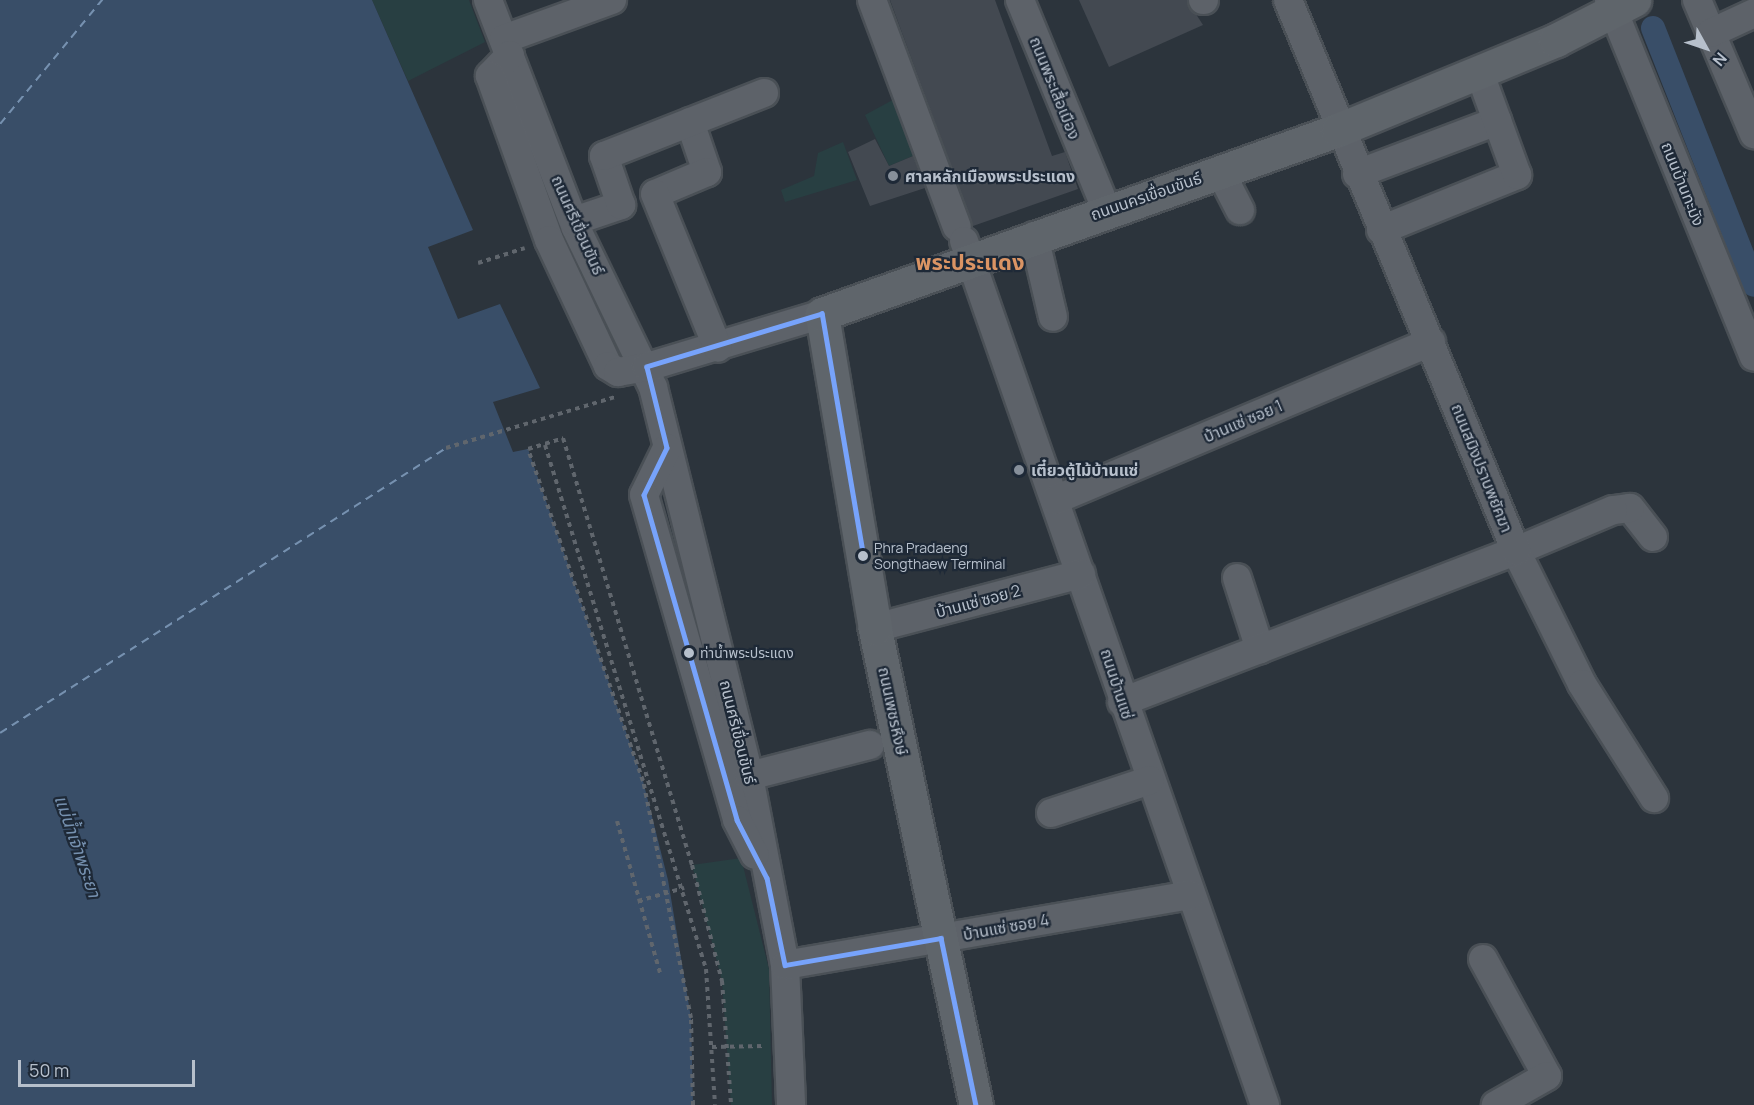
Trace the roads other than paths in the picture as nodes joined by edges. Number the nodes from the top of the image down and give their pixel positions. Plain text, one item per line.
1 (488, 0) edge
2 (612, 0) edge
3 (872, 0) edge
4 (1020, 0) edge
5 (1288, 0) edge
6 (1697, 0) edge
7 (555, 2) edge
8 (1619, 4) edge
9 (1754, 14) edge
10 (1711, 33) junction
11 (504, 40) junction
12 (1479, 71) junction
13 (765, 93) dead end
14 (1748, 106) edge
15 (690, 122) junction
16 (1497, 122) junction
17 (1338, 130) junction
18 (1754, 134) edge
19 (1220, 171) junction
20 (1357, 174) junction
21 (655, 194) junction
22 (621, 205) junction
23 (1106, 209) junction
24 (1240, 210) dead end
25 (573, 221) junction
26 (1382, 230) junction
27 (1034, 236) junction
28 (964, 243) junction
29 (822, 314) junction
30 (1053, 317) dead end
31 (1431, 342) junction
32 (718, 348) junction
33 (1754, 357) edge
34 (650, 377) junction
35 (1055, 500) junction
36 (1653, 537) dead end
37 (1516, 551) junction
38 (1081, 574) junction
39 (1238, 578) dead end
40 (875, 628) junction
41 (700, 637) junction
42 (1260, 649) junction
43 (1122, 702) junction
44 (870, 745) dead end
45 (749, 776) junction
46 (1150, 780) junction
47 (1653, 798) dead end
48 (1051, 813) dead end
49 (767, 878) junction
50 (1191, 895) junction
51 (941, 938) junction
52 (1483, 959) dead end
53 (785, 965) junction
54 (790, 1105) edge
55 (976, 1105) edge
56 (1265, 1105) edge
57 (1496, 1105) edge

1 - 11 street, ถนนศรีเขื่อนขันธ์
2 - 11 street
3 - 28 street, ถนนบ้านแซ่
4 - 23 street, ถนนพระเสื้อเมือง
5 - 17 street, ถนนสมิงปราบพยัคฆา
6 - 10 street
7 - 11 street
8 - 12 main road, ถนนนครเขื่อนขันธ์
8 - 33 street, ถนนบ้านทะมัง
9 - 10 street
10 - 14 street
11 - 25 street, ถนนศรีเขื่อนขันธ์
11 - 34 street, ถนนนครเขื่อนขันธ์
12 - 16 street
12 - 17 main road, ถนนนครเขื่อนขันธ์
13 - 15 street
14 - 18 street
15 - 21 street
15 - 22 street
16 - 20 street
16 - 26 street
17 - 19 main road, ถนนนครเขื่อนขันธ์
17 - 20 street, ถนนสมิงปราบพยัคฆา
19 - 23 main road, ถนนนครเขื่อนขันธ์
19 - 24 street
20 - 26 street, ถนนสมิงปราบพยัคฆา
21 - 22 street
21 - 32 street
22 - 25 street
23 - 27 main road, ถนนนครเขื่อนขันธ์
25 - 34 street, ถนนศรีเขื่อนขันธ์
26 - 31 street, ถนนสมิงปราบพยัคฆา
27 - 28 main road, ถนนนครเขื่อนขันธ์
27 - 30 street
28 - 29 main road, ถนนนครเขื่อนขันธ์
28 - 35 street, ถนนบ้านแซ่
29 - 32 street, ถนนนครเขื่อนขันธ์
29 - 40 main road, ถนนเพชรหึงษ์
31 - 35 street, บ้านแซ่ ซอย 1
31 - 37 street, ถนนสมิงปราบพยัคฆา
32 - 34 street, ถนนนครเขื่อนขันธ์
34 - 41 street, ถนนศรีเขื่อนขันธ์
35 - 38 street, ถนนบ้านแซ่
36 - 37 street
37 - 42 street, ถนนสมิงปราบพยัคฆา
37 - 47 street
38 - 40 street, บ้านแซ่ ซอย 2
38 - 43 street, ถนนบ้านแซ่
39 - 42 street
40 - 51 main road, ถนนเพชรหึงษ์
41 - 45 street, ถนนศรีเขื่อนขันธ์
41 - 49 street, ถนนศรีเขื่อนขันธ์
42 - 43 street, ถนนสมิงปราบพยัคฆา
43 - 46 street, ถนนบ้านแซ่
44 - 45 street
45 - 49 street, ถนนศรีเขื่อนขันธ์
46 - 48 street
46 - 50 street, ถนนบ้านแซ่
49 - 53 street, ถนนศรีเขื่อนขันธ์
50 - 51 street, บ้านแซ่ ซอย 4
50 - 56 street, ถนนบ้านแซ่
51 - 53 street, บ้านแซ่ ซอย 4
51 - 55 main road, ถนนเพชรหึงษ์
52 - 57 street
53 - 54 street, ถนนศรีเขื่อนขันธ์

